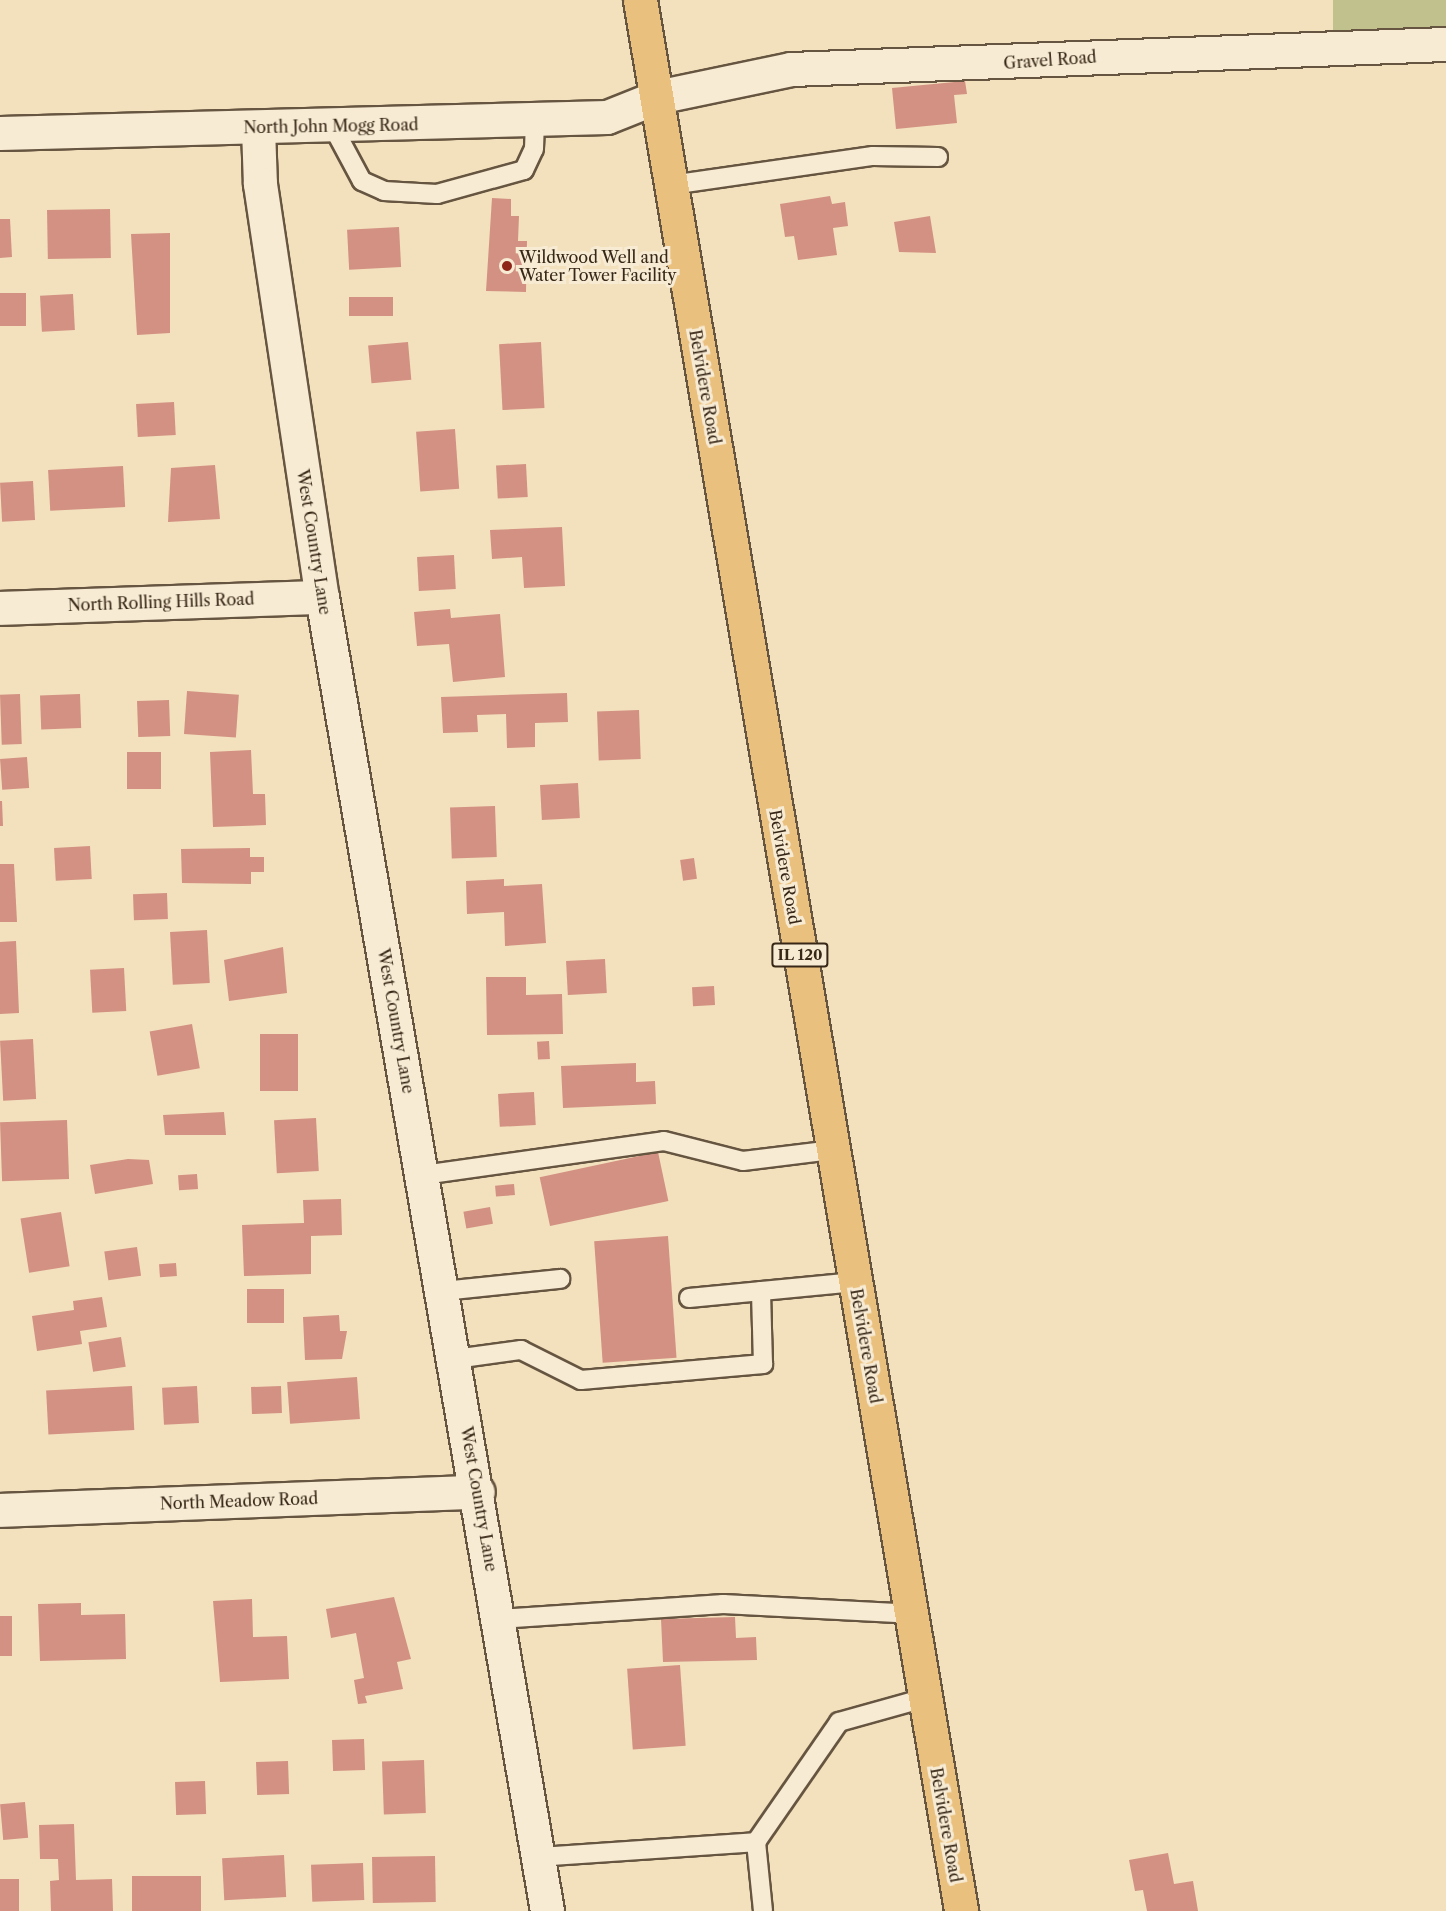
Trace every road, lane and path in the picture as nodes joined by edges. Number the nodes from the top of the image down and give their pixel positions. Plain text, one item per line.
1 (640, 0) edge
2 (1446, 44) edge
3 (657, 97) junction
4 (535, 121) junction
5 (333, 127) junction
6 (258, 128) junction
7 (0, 133) edge
8 (938, 157) dead end
9 (671, 184) junction
10 (322, 597) junction
11 (0, 608) edge
12 (833, 1150) junction
13 (423, 1175) junction
14 (560, 1279) dead end
15 (855, 1282) junction
16 (443, 1291) junction
17 (761, 1291) junction
18 (689, 1298) dead end
19 (455, 1359) junction
20 (478, 1492) junction
21 (0, 1510) edge
22 (911, 1614) junction
23 (499, 1619) junction
24 (925, 1698) junction
25 (756, 1842) junction
26 (538, 1857) junction
27 (547, 1911) edge
28 (763, 1911) edge
29 (961, 1911) edge

1 - 3 main road, Belvidere Road / IL 120
2 - 3 street, Gravel Road
3 - 4 street, North John Mogg Road
3 - 9 main road, Belvidere Road / IL 120
4 - 5 street, North John Mogg Road
4 - 5 lane
5 - 6 street, North John Mogg Road
6 - 7 street, North John Mogg Road
6 - 10 street, West Country Lane
8 - 9 lane
9 - 12 main road, Belvidere Road / IL 120
10 - 11 street, North Rolling Hills Road
10 - 13 street, West Country Lane
12 - 13 lane
12 - 15 main road, Belvidere Road / IL 120
13 - 16 street, West Country Lane
14 - 16 lane
15 - 17 lane
15 - 22 main road, Belvidere Road / IL 120
16 - 19 street, West Country Lane
17 - 18 lane
17 - 19 lane
19 - 20 street, West Country Lane
20 - 21 street, North Meadow Road
20 - 23 street, West Country Lane
22 - 23 lane
22 - 24 main road, Belvidere Road / IL 120
23 - 26 street, West Country Lane
24 - 25 lane
24 - 29 main road, Belvidere Road / IL 120
25 - 26 lane
25 - 28 lane
26 - 27 street, West Country Lane

